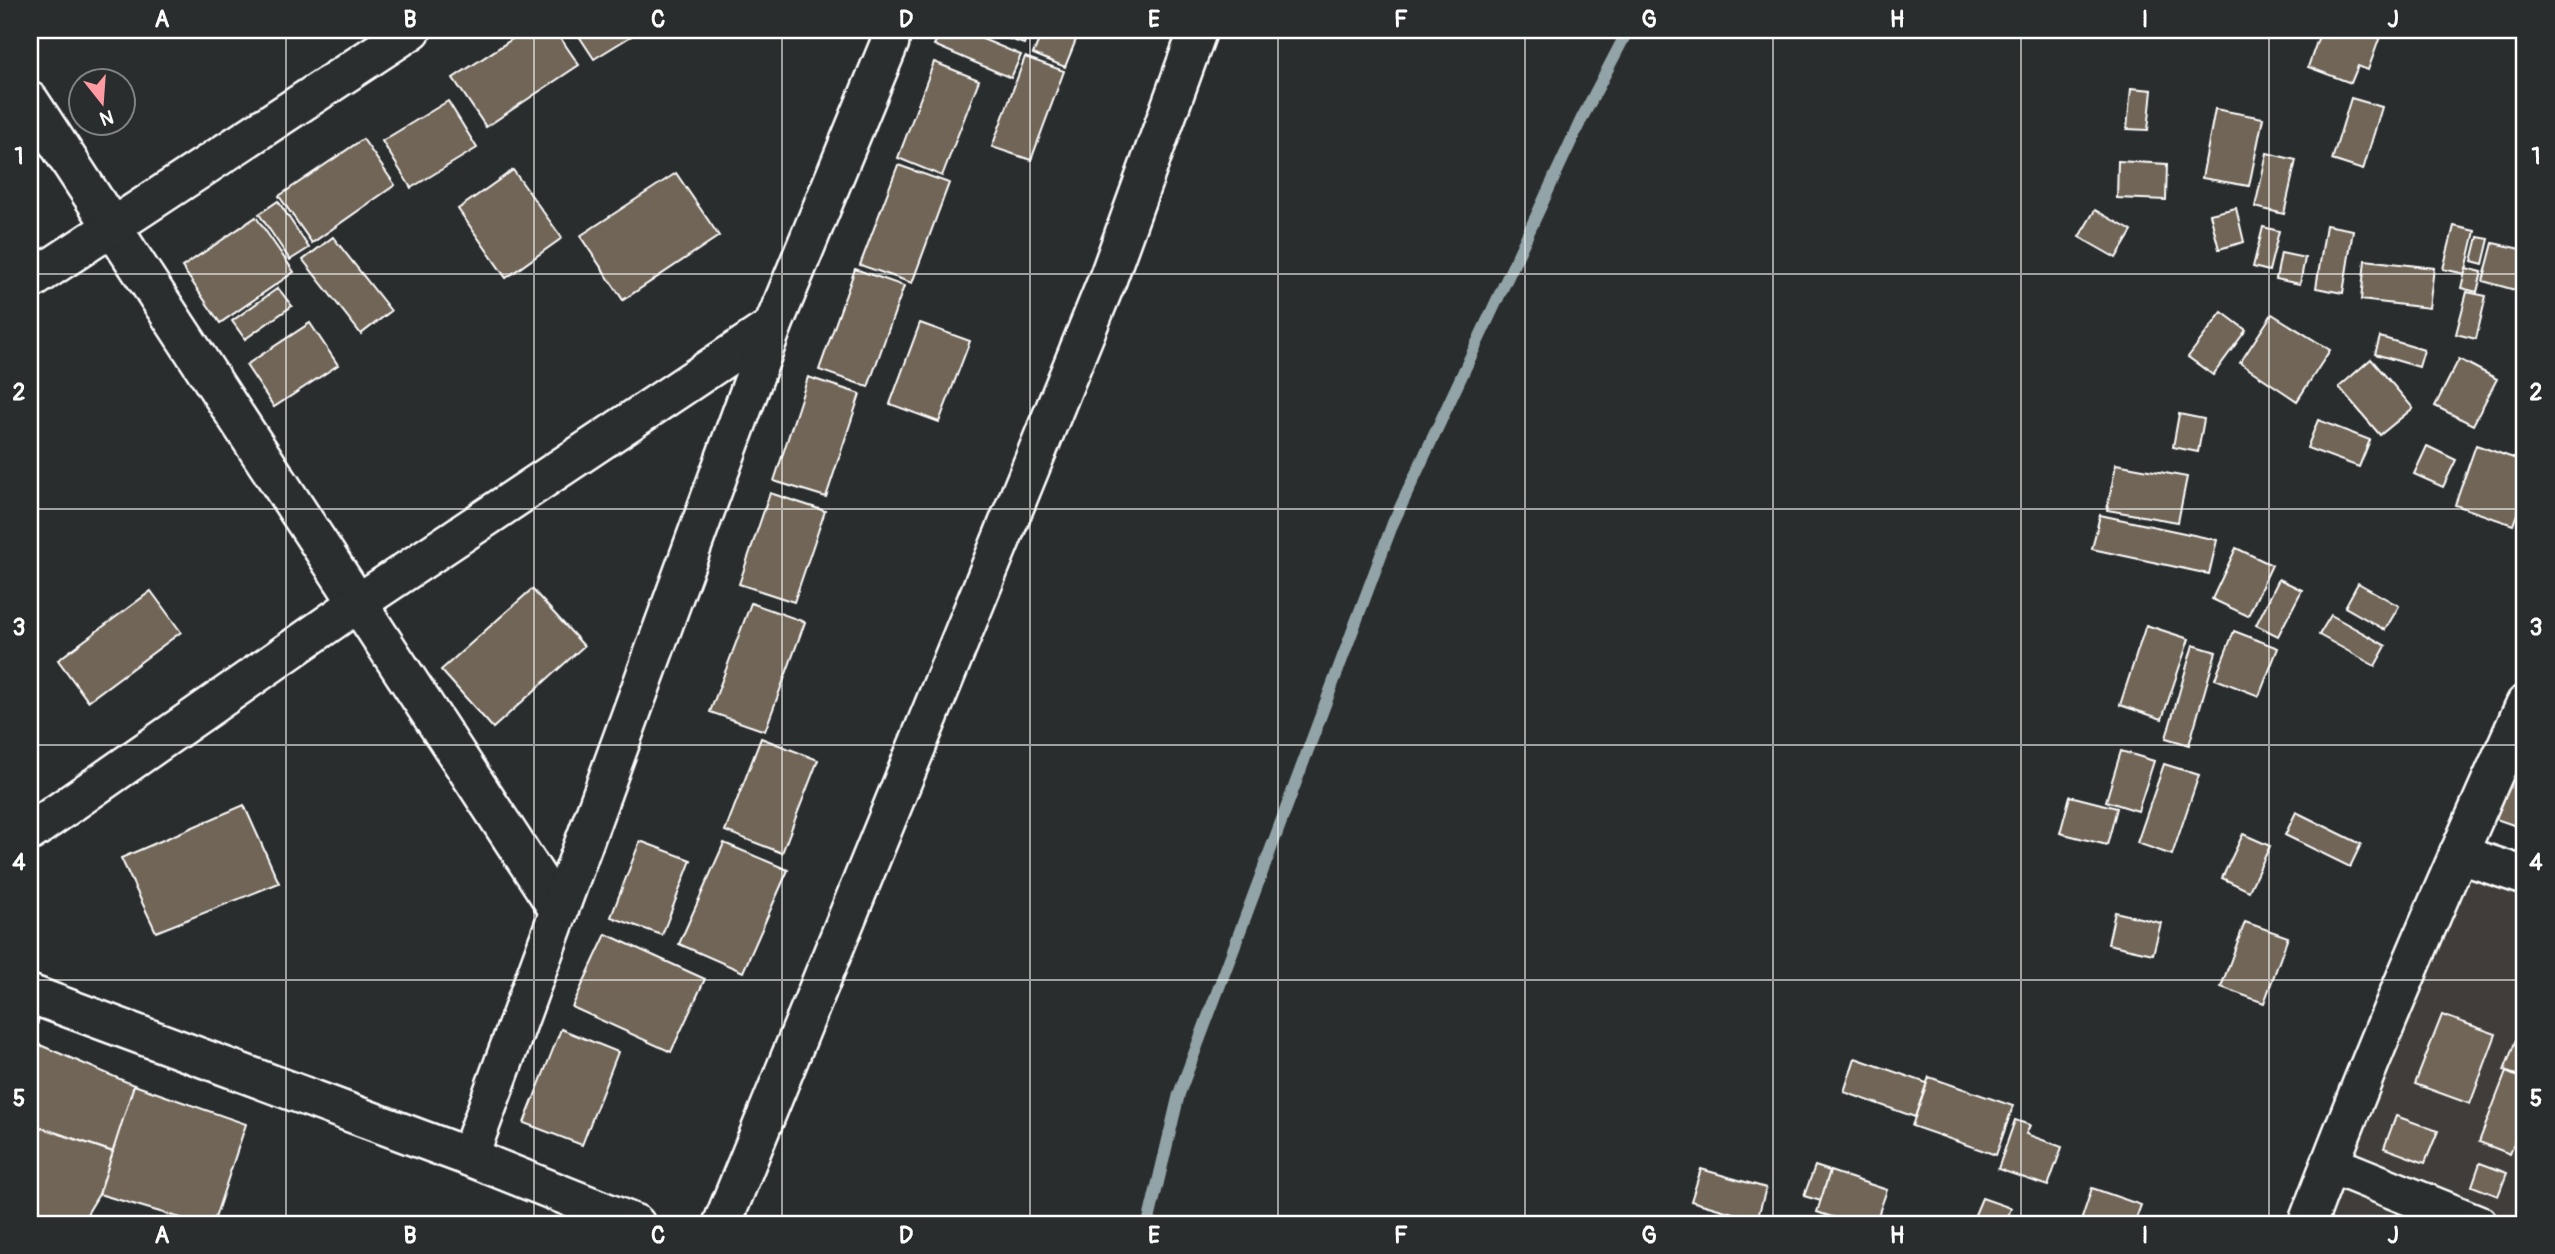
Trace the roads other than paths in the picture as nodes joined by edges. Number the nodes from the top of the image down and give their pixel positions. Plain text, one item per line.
1 (412, 30) edge
2 (891, 30) edge
3 (1198, 30) edge
4 (30, 101) edge
5 (113, 227) junction
6 (30, 281) edge
7 (773, 327) junction
8 (358, 603) junction
9 (2525, 704) edge
10 (30, 832) edge
11 (2458, 854) junction
12 (2525, 876) edge
13 (559, 911) junction
14 (30, 994) edge
15 (469, 1157) junction
16 (2330, 1164) junction
17 (636, 1224) edge
18 (722, 1224) edge
19 (2308, 1224) edge
20 (2478, 1224) edge

1 - 5 street
2 - 7 street
3 - 18 street
4 - 5 street
5 - 6 street
5 - 8 street
7 - 8 street
7 - 13 street
8 - 10 street
8 - 13 street
9 - 11 street
11 - 12 street
11 - 16 street
13 - 15 street
14 - 15 street
15 - 17 street
16 - 19 street
16 - 20 street

